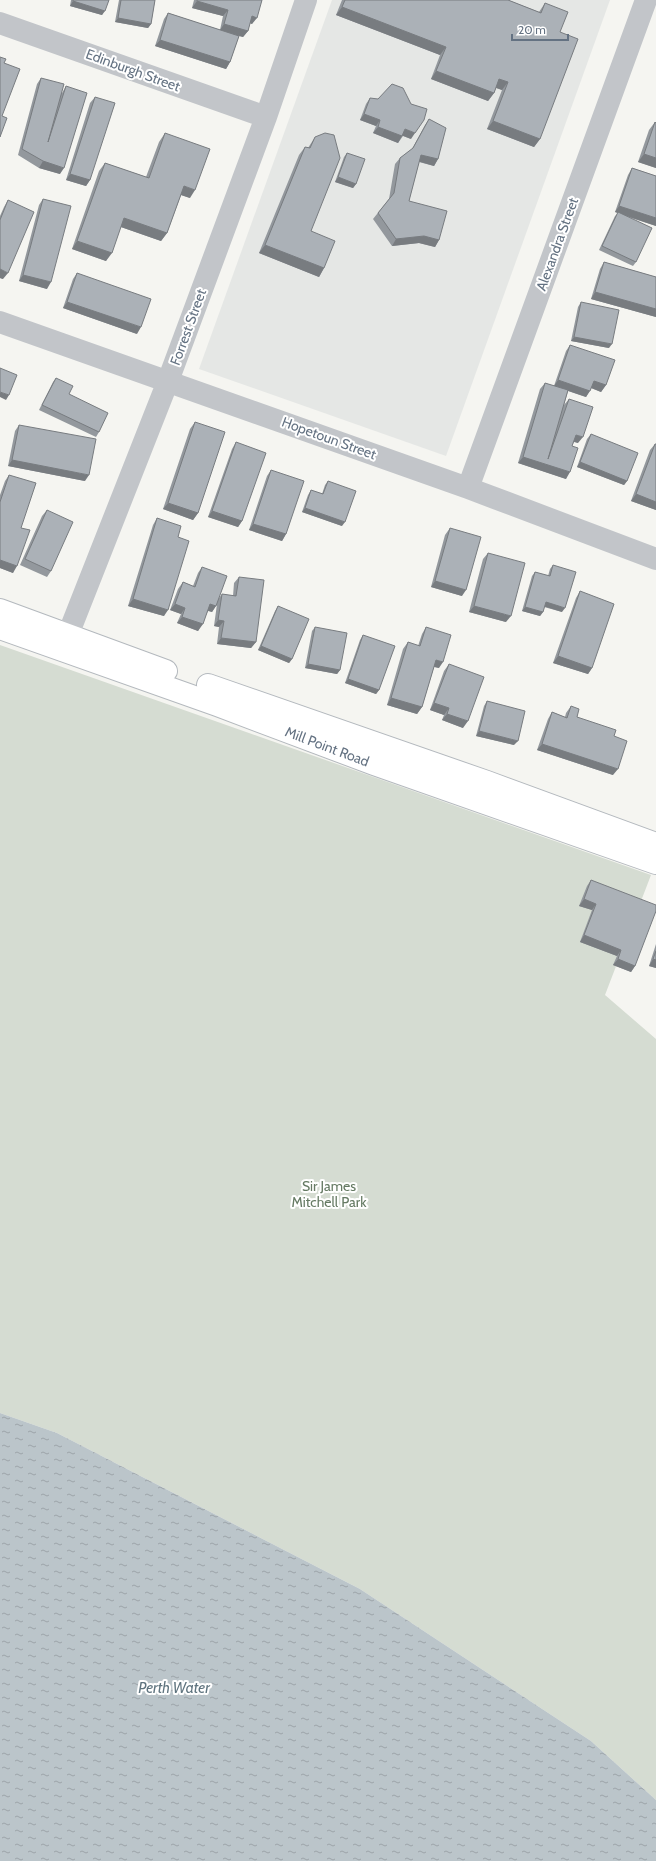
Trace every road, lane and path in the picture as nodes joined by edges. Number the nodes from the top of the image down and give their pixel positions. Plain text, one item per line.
1 (306, 0) edge
2 (646, 0) edge
3 (0, 23) edge
4 (266, 117) junction
5 (0, 322) edge
6 (168, 381) junction
7 (468, 488) junction
8 (656, 559) edge
9 (0, 610) edge
10 (0, 628) edge
11 (64, 643) junction
12 (655, 856) edge

1 - 4 street, Forrest Street
2 - 7 street, Alexandra Street
3 - 4 street, Edinburgh Street
4 - 6 street, Forrest Street
5 - 6 street, Hopetoun Street
6 - 7 street, Hopetoun Street
6 - 11 street, Forrest Street
7 - 8 street, Hopetoun Street
9 - 11 main road, Mill Point Road
10 - 11 main road, Mill Point Road
11 - 12 main road, Mill Point Road

